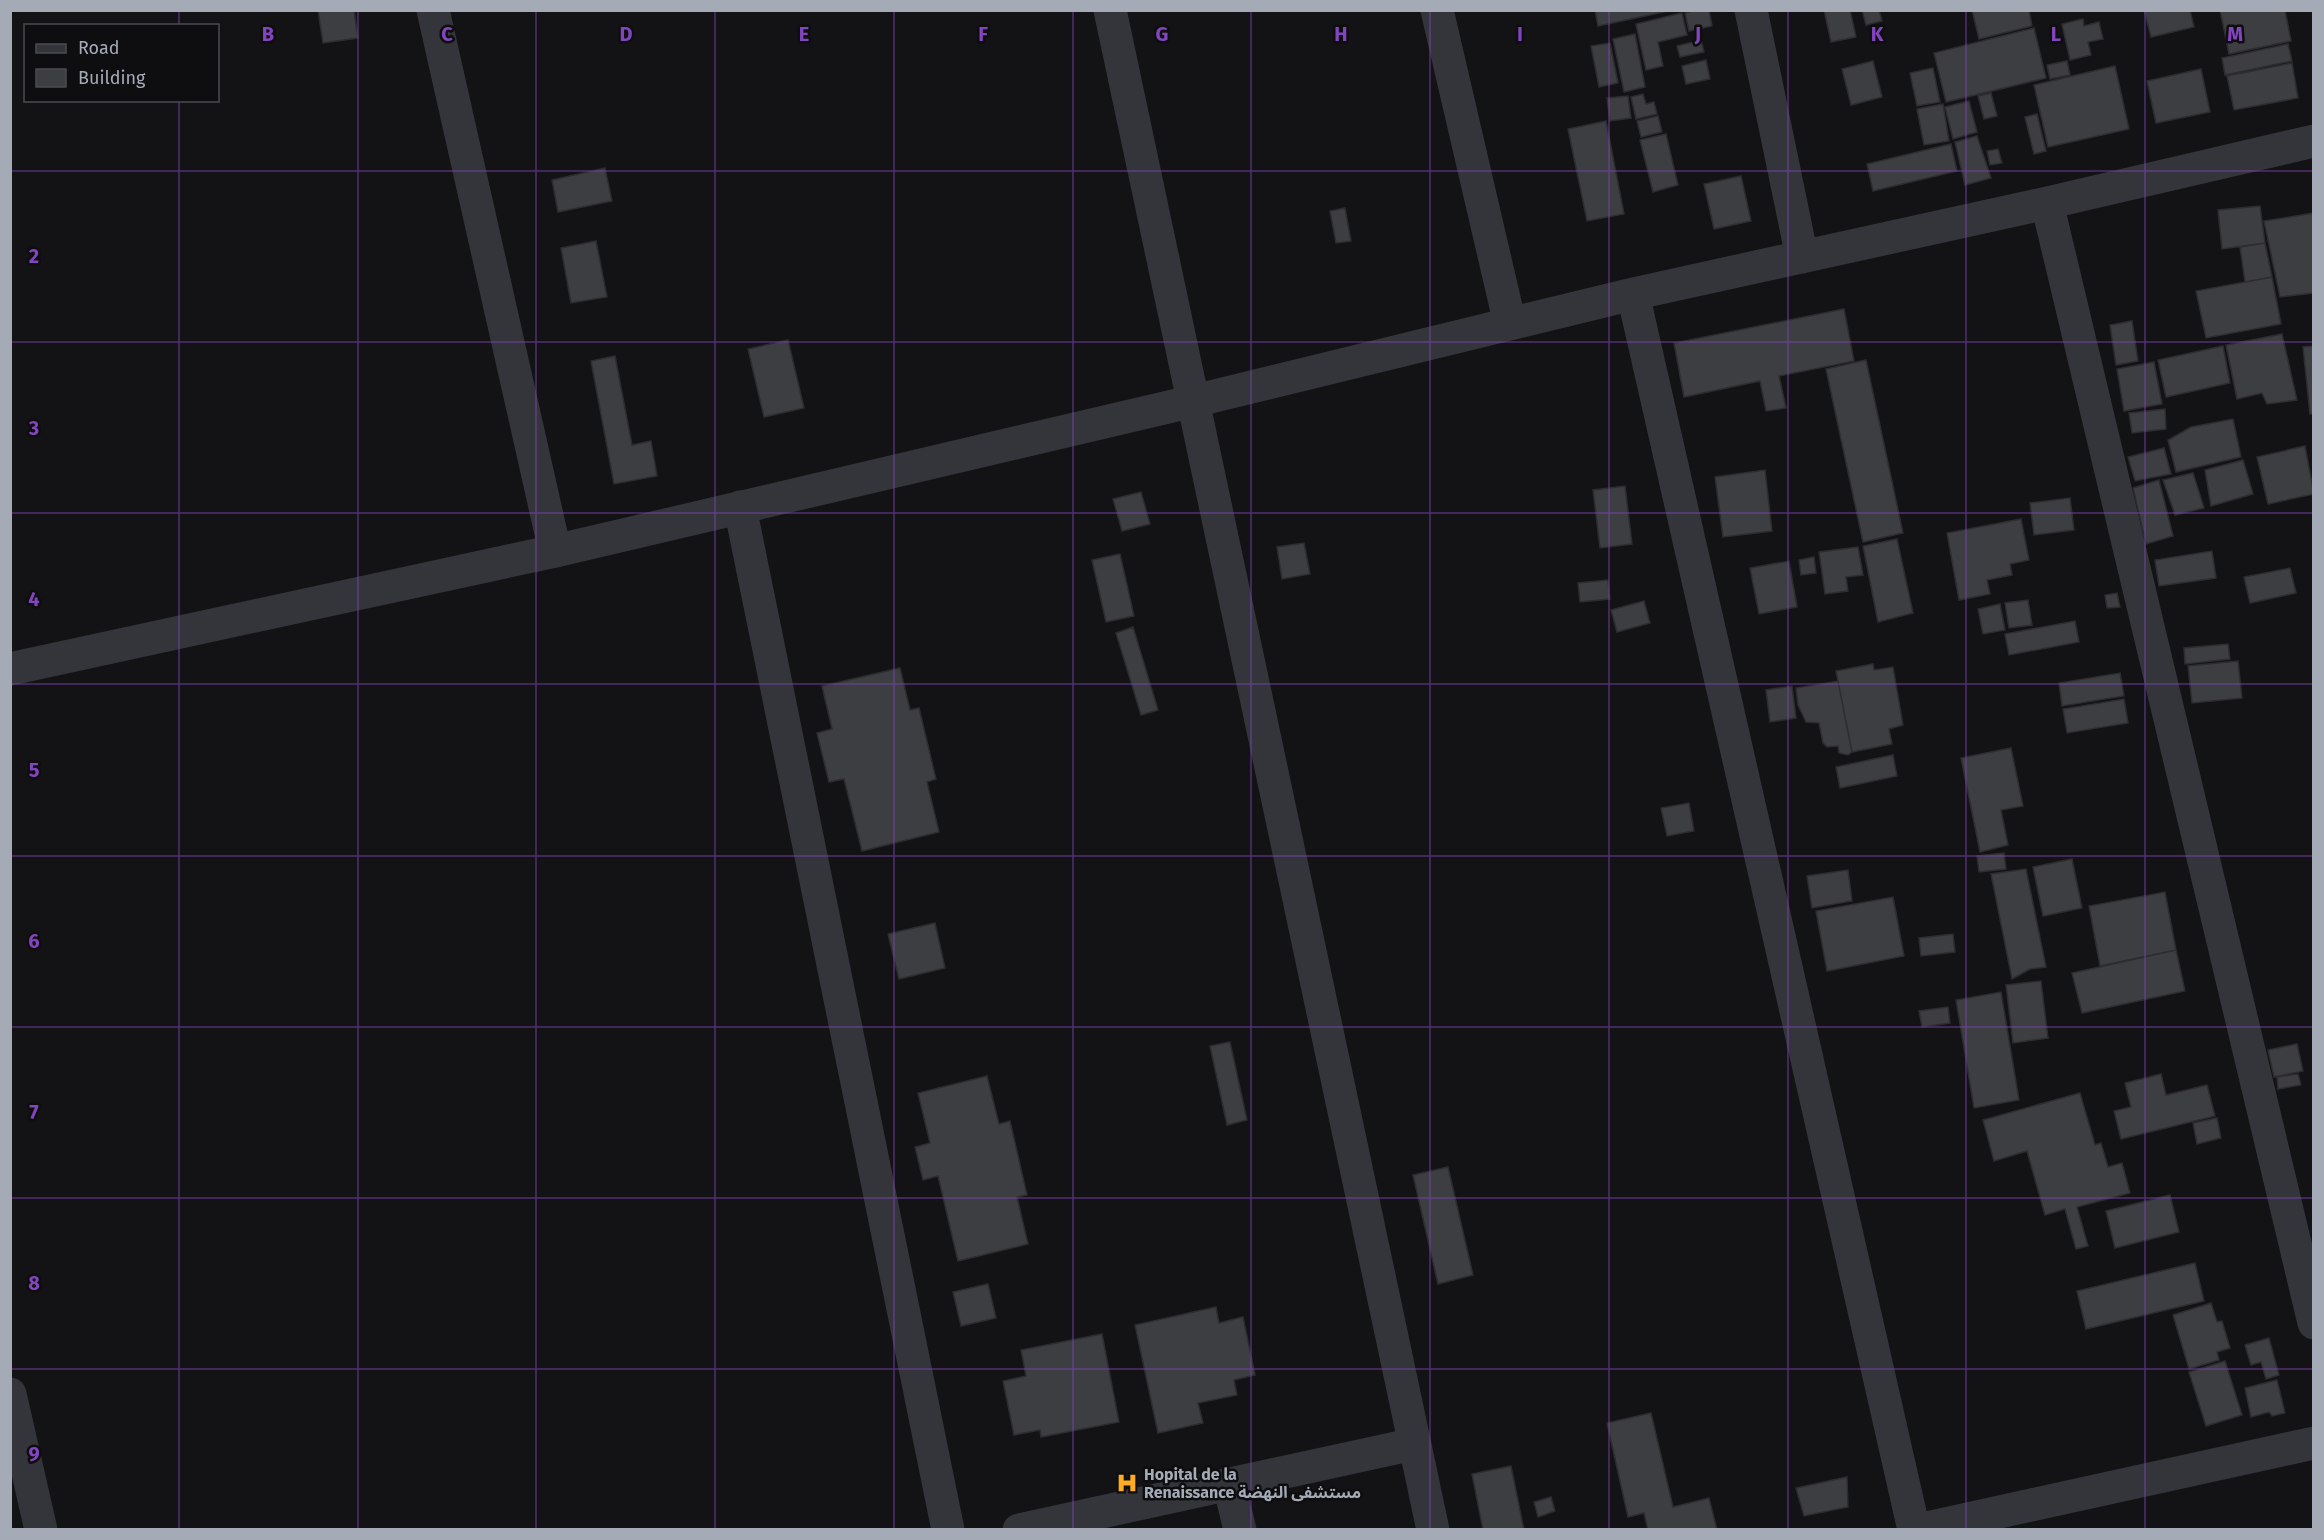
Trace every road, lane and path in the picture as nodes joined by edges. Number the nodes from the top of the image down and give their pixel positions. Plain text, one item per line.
1 (433, 10) edge
2 (1110, 10) edge
3 (1437, 10) edge
4 (1751, 10) edge
5 (2313, 141) edge
6 (2047, 203) junction
7 (1802, 257) junction
8 (1633, 294) junction
9 (1510, 324) junction
10 (1194, 401) junction
11 (740, 507) junction
12 (555, 551) junction
13 (10, 669) edge
14 (2313, 1323) edge
15 (10, 1394) edge
16 (2313, 1443) edge
17 (1414, 1444) junction
18 (1229, 1484) junction
19 (41, 1530) edge
20 (948, 1530) edge
21 (1019, 1530) edge
22 (1240, 1530) edge
23 (1433, 1530) edge
24 (1916, 1530) edge

1 - 12 street
2 - 10 street
3 - 9 street
4 - 7 street
5 - 6 street
6 - 7 street
6 - 14 street
7 - 8 street
8 - 9 street
8 - 24 street
9 - 10 street
10 - 11 street
10 - 17 street
11 - 12 street
11 - 20 street
12 - 13 street
15 - 19 street
16 - 24 street
17 - 18 street
17 - 23 street
18 - 21 street
18 - 22 street

